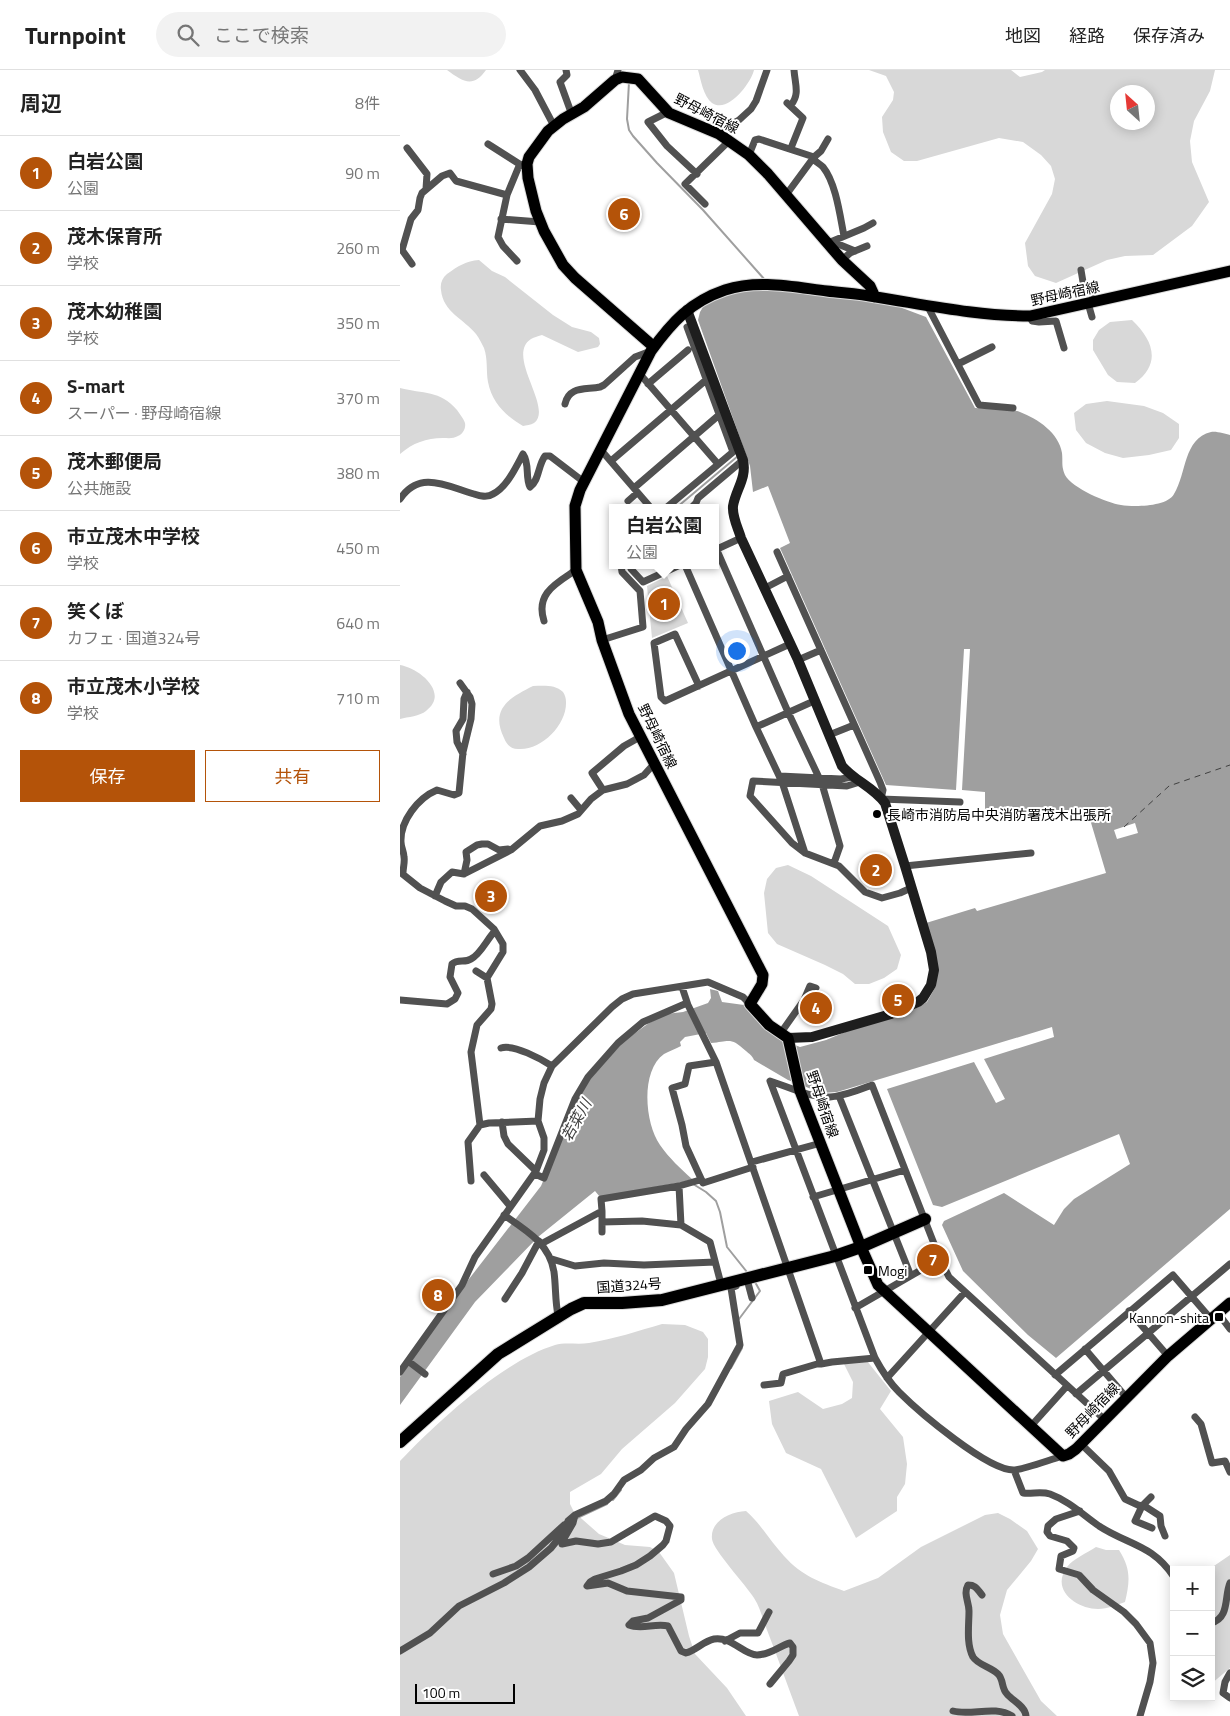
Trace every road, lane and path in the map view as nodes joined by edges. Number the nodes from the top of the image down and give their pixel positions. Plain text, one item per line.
1 (520, 70) edge
2 (566, 70) edge
3 (767, 70) edge
4 (794, 70) edge
5 (618, 75) edge
6 (668, 112) junction
7 (572, 115) junction
8 (554, 126) junction
9 (716, 133) junction
10 (828, 139) dead end
11 (730, 140) junction
12 (488, 144) dead end
13 (407, 148) dead end
14 (790, 148) junction
15 (749, 155) junction
16 (814, 158) junction
17 (524, 164) junction
18 (697, 174) junction
19 (426, 189) junction
20 (507, 195) junction
21 (786, 195) junction
22 (705, 204) dead end
23 (501, 219) junction
24 (540, 222) junction
25 (873, 223) dead end
26 (844, 236) junction
27 (830, 246) junction
28 (867, 246) dead end
29 (401, 250) edge
30 (855, 251) junction
31 (842, 260) junction
32 (516, 261) dead end
33 (412, 264) dead end
34 (1082, 270) dead end
35 (1230, 271) edge
36 (876, 297) junction
37 (1091, 303) junction
38 (928, 307) junction
39 (687, 310) junction
40 (1030, 316) junction
41 (1092, 318) dead end
42 (687, 326) dead end
43 (992, 347) dead end
44 (1064, 348) dead end
45 (652, 349) junction
46 (688, 350) dead end
47 (958, 364) junction
48 (639, 373) junction
49 (706, 380) junction
50 (648, 384) junction
51 (565, 404) dead end
52 (1013, 408) dead end
53 (672, 410) junction
54 (719, 415) junction
55 (694, 436) junction
56 (601, 450) junction
57 (743, 460) junction
58 (611, 461) junction
59 (718, 464) junction
60 (584, 482) junction
61 (636, 491) junction
62 (400, 499) edge
63 (628, 501) dead end
64 (647, 504) edge
65 (671, 504) edge
66 (696, 504) edge
67 (741, 538) junction
68 (719, 547) edge
69 (778, 552) dead end
70 (719, 555) edge
71 (622, 569) edge
72 (631, 569) edge
73 (671, 569) edge
74 (687, 569) edge
75 (576, 570) junction
76 (788, 576) junction
77 (765, 588) junction
78 (544, 621) dead end
79 (602, 640) junction
80 (790, 644) junction
81 (821, 650) junction
82 (764, 656) junction
83 (798, 660) junction
84 (731, 672) junction
85 (460, 683) dead end
86 (699, 686) junction
87 (467, 692) junction
88 (814, 701) junction
89 (788, 712) junction
90 (854, 725) junction
91 (756, 727) junction
92 (829, 735) junction
93 (640, 737) junction
94 (462, 754) junction
95 (654, 764) junction
96 (781, 779) junction
97 (856, 779) junction
98 (820, 781) junction
99 (602, 790) junction
100 (571, 798) dead end
101 (881, 798) junction
102 (960, 802) dead end
103 (581, 810) junction
104 (511, 850) junction
105 (805, 853) junction
106 (1031, 853) dead end
107 (834, 863) junction
108 (906, 866) junction
109 (401, 872) edge
110 (464, 874) junction
111 (911, 888) junction
112 (435, 896) junction
113 (495, 931) junction
114 (476, 971) dead end
115 (486, 978) junction
116 (682, 987) junction
117 (816, 988) dead end
118 (400, 1000) edge
119 (688, 1004) junction
120 (750, 1004) junction
121 (784, 1036) junction
122 (501, 1048) dead end
123 (716, 1062) junction
124 (552, 1066) junction
125 (799, 1087) junction
126 (839, 1096) junction
127 (538, 1121) junction
128 (502, 1122) junction
129 (480, 1125) junction
130 (821, 1144) junction
131 (796, 1151) junction
132 (752, 1164) junction
133 (905, 1170) junction
134 (536, 1173) junction
135 (484, 1175) dead end
136 (697, 1180) junction
137 (873, 1180) junction
138 (471, 1182) dead end
139 (682, 1185) junction
140 (839, 1190) junction
141 (813, 1197) junction
142 (510, 1206) junction
143 (602, 1211) junction
144 (504, 1215) junction
145 (925, 1219) junction
146 (602, 1222) junction
147 (681, 1225) junction
148 (602, 1232) dead end
149 (894, 1232) junction
150 (539, 1241) junction
151 (861, 1247) junction
152 (835, 1256) junction
153 (552, 1259) junction
154 (940, 1259) junction
155 (715, 1262) junction
156 (1230, 1264) edge
157 (788, 1268) junction
158 (909, 1276) junction
159 (749, 1278) junction
160 (721, 1284) junction
161 (884, 1291) junction
162 (965, 1292) junction
163 (1192, 1296) junction
164 (752, 1298) dead end
165 (505, 1299) dead end
166 (1230, 1303) edge
167 (855, 1308) junction
168 (1129, 1312) junction
169 (558, 1316) junction
170 (1214, 1316) junction
171 (1230, 1329) edge
172 (929, 1332) junction
173 (1148, 1333) junction
174 (1085, 1349) junction
175 (1168, 1356) junction
176 (875, 1358) junction
177 (409, 1362) junction
178 (821, 1364) junction
179 (1104, 1370) junction
180 (400, 1372) edge
181 (425, 1374) dead end
182 (1055, 1375) junction
183 (887, 1378) junction
184 (764, 1385) dead end
185 (1067, 1386) junction
186 (1076, 1394) junction
187 (1126, 1397) junction
188 (1195, 1417) dead end
189 (1104, 1419) junction
190 (1031, 1426) junction
191 (400, 1442) edge
192 (1081, 1444) junction
193 (1063, 1456) junction
194 (1014, 1470) junction
195 (1230, 1472) edge
196 (1151, 1497) dead end
197 (1142, 1506) junction
198 (1080, 1512) junction
199 (575, 1515) junction
200 (568, 1522) junction
201 (1152, 1528) dead end
202 (1165, 1536) dead end
203 (1170, 1572) edge
204 (493, 1574) dead end
205 (1230, 1583) edge
206 (982, 1595) dead end
207 (769, 1612) dead end
208 (1215, 1622) edge
209 (725, 1641) junction
210 (400, 1650) edge
211 (1230, 1672) edge
212 (770, 1684) dead end
213 (1230, 1698) edge
214 (957, 1713) edge
215 (1012, 1716) edge
216 (1026, 1716) edge
217 (1140, 1716) edge

1 - 8 street
2 - 7 street
3 - 9 street
4 - 14 street
5 - 6 main road, 野母崎宿線
5 - 7 main road, 野母崎宿線
6 - 9 main road, 野母崎宿線
6 - 18 street
7 - 8 main road, 野母崎宿線
8 - 17 main road, 野母崎宿線
9 - 11 main road, 野母崎宿線
10 - 16 street
11 - 15 main road, 野母崎宿線
11 - 18 street
12 - 17 street
13 - 19 street
14 - 15 street
14 - 16 street
15 - 21 main road, 野母崎宿線
16 - 21 street
16 - 26 street
17 - 20 street
17 - 24 main road
18 - 22 street
19 - 20 street
19 - 29 street
20 - 23 street
21 - 27 main road, 野母崎宿線
23 - 24 street
23 - 32 street
24 - 45 main road
25 - 26 street
26 - 27 street
27 - 30 street
27 - 31 main road, 野母崎宿線
28 - 30 street
29 - 33 street
30 - 31 street
31 - 36 main road, 野母崎宿線
34 - 37 street
35 - 37 main road, 野母崎宿線
36 - 38 main road, 野母崎宿線
36 - 39 main road, 野母崎宿線
37 - 40 main road, 野母崎宿線
37 - 41 street
38 - 40 main road, 野母崎宿線
38 - 47 street
39 - 45 main road, 野母崎宿線
39 - 57 street
40 - 44 street
42 - 49 street
43 - 47 street
45 - 48 main road, 野母崎宿線
45 - 51 street
46 - 50 street
47 - 52 street
48 - 50 street
48 - 56 main road, 野母崎宿線
49 - 53 street
49 - 54 street
50 - 53 street
53 - 55 street
53 - 58 street
54 - 55 street
54 - 59 street
55 - 59 street
55 - 61 street
56 - 58 street
56 - 60 main road, 野母崎宿線
57 - 66 street
57 - 67 street
58 - 61 street
59 - 65 street
60 - 62 street
60 - 75 main road, 野母崎宿線
61 - 63 street
61 - 64 street
67 - 68 street
67 - 77 street
69 - 76 street
70 - 82 street
71 - 79 street
72 - 73 street
74 - 84 street
75 - 78 street
75 - 79 main road, 野母崎宿線
76 - 77 street
76 - 81 street
77 - 80 street
79 - 93 main road, 野母崎宿線
80 - 82 street
80 - 83 street
81 - 83 street
81 - 90 street
82 - 84 street
82 - 89 street
83 - 88 street
84 - 86 street
84 - 91 street
85 - 87 street
86 - 86 street
87 - 94 street
87 - 94 street
88 - 89 street
88 - 92 street
89 - 91 street
89 - 98 street
90 - 92 street
90 - 101 street
91 - 96 street
92 - 97 street
93 - 95 main road, 野母崎宿線
93 - 99 street
94 - 109 street
95 - 99 street
95 - 120 main road, 野母崎宿線
96 - 98 street
96 - 105 street
96 - 105 street
97 - 98 street
97 - 101 street
98 - 107 street
99 - 103 street
100 - 103 street
101 - 102 street
101 - 108 street
103 - 104 street
104 - 110 street
104 - 110 street
105 - 107 street
106 - 108 street
107 - 111 street
108 - 111 street
109 - 112 street
110 - 112 street
111 - 121 street
112 - 113 street
113 - 115 street
113 - 118 street
114 - 115 street
115 - 129 street
116 - 119 street
116 - 120 street
116 - 124 street
117 - 121 street
119 - 123 street
119 - 134 street
120 - 121 main road
121 - 125 main road, 野母崎宿線
122 - 124 street
123 - 132 street
123 - 136 street
124 - 127 street
125 - 126 street
125 - 130 main road, 野母崎宿線
125 - 131 street
126 - 133 street
126 - 137 street
127 - 128 street
127 - 134 street
128 - 129 street
128 - 134 street
129 - 138 street
130 - 131 street
130 - 140 main road, 野母崎宿線
131 - 132 street
131 - 141 street
132 - 136 street
132 - 157 street
133 - 137 street
133 - 145 street
134 - 142 street
135 - 142 street
136 - 139 street
137 - 140 street
137 - 149 street
139 - 143 street
139 - 147 street
140 - 141 street
140 - 151 main road, 野母崎宿線
141 - 152 street
142 - 144 street
143 - 146 street
143 - 150 street
144 - 150 street
144 - 177 street
145 - 149 highway, 国道324号
145 - 154 street
146 - 147 street
146 - 148 street
147 - 155 street
149 - 151 highway, 国道324号
149 - 158 street
150 - 153 street
150 - 165 street
151 - 152 highway, 国道324号
151 - 161 main road, 野母崎宿線
152 - 157 highway, 国道324号
152 - 167 street
153 - 155 street
153 - 169 street
154 - 158 street
154 - 162 street
155 - 160 street
156 - 163 street
157 - 159 highway, 国道324号
157 - 178 street
158 - 161 street
159 - 160 highway, 国道324号
159 - 164 street
159 - 199 street
160 - 169 highway, 国道324号
161 - 167 street
161 - 172 main road, 野母崎宿線
162 - 172 street
162 - 182 street
163 - 168 street
163 - 170 street
163 - 173 street
166 - 170 main road, 野母崎宿線
167 - 176 street
168 - 173 street
168 - 174 street
169 - 191 highway, 国道324号
170 - 171 street
170 - 175 main road, 野母崎宿線
172 - 183 street
172 - 190 main road, 野母崎宿線
173 - 175 street
173 - 179 street
174 - 179 street
174 - 182 street
175 - 187 main road, 野母崎宿線
176 - 178 street
176 - 183 street
177 - 180 street
177 - 181 street
178 - 184 street
179 - 186 street
179 - 187 street
182 - 185 street
183 - 194 street
185 - 186 street
185 - 190 street
186 - 189 street
187 - 189 main road, 野母崎宿線
188 - 195 street
189 - 192 main road, 野母崎宿線
190 - 193 main road, 野母崎宿線
192 - 193 main road, 野母崎宿線
192 - 197 street
193 - 194 street
194 - 198 street
196 - 197 street
197 - 201 street
197 - 202 street
198 - 203 street
198 - 217 street
199 - 200 street
199 - 209 street
200 - 204 street
200 - 210 street
205 - 208 street
206 - 216 street
207 - 209 street
209 - 212 street
211 - 213 street
214 - 215 street

